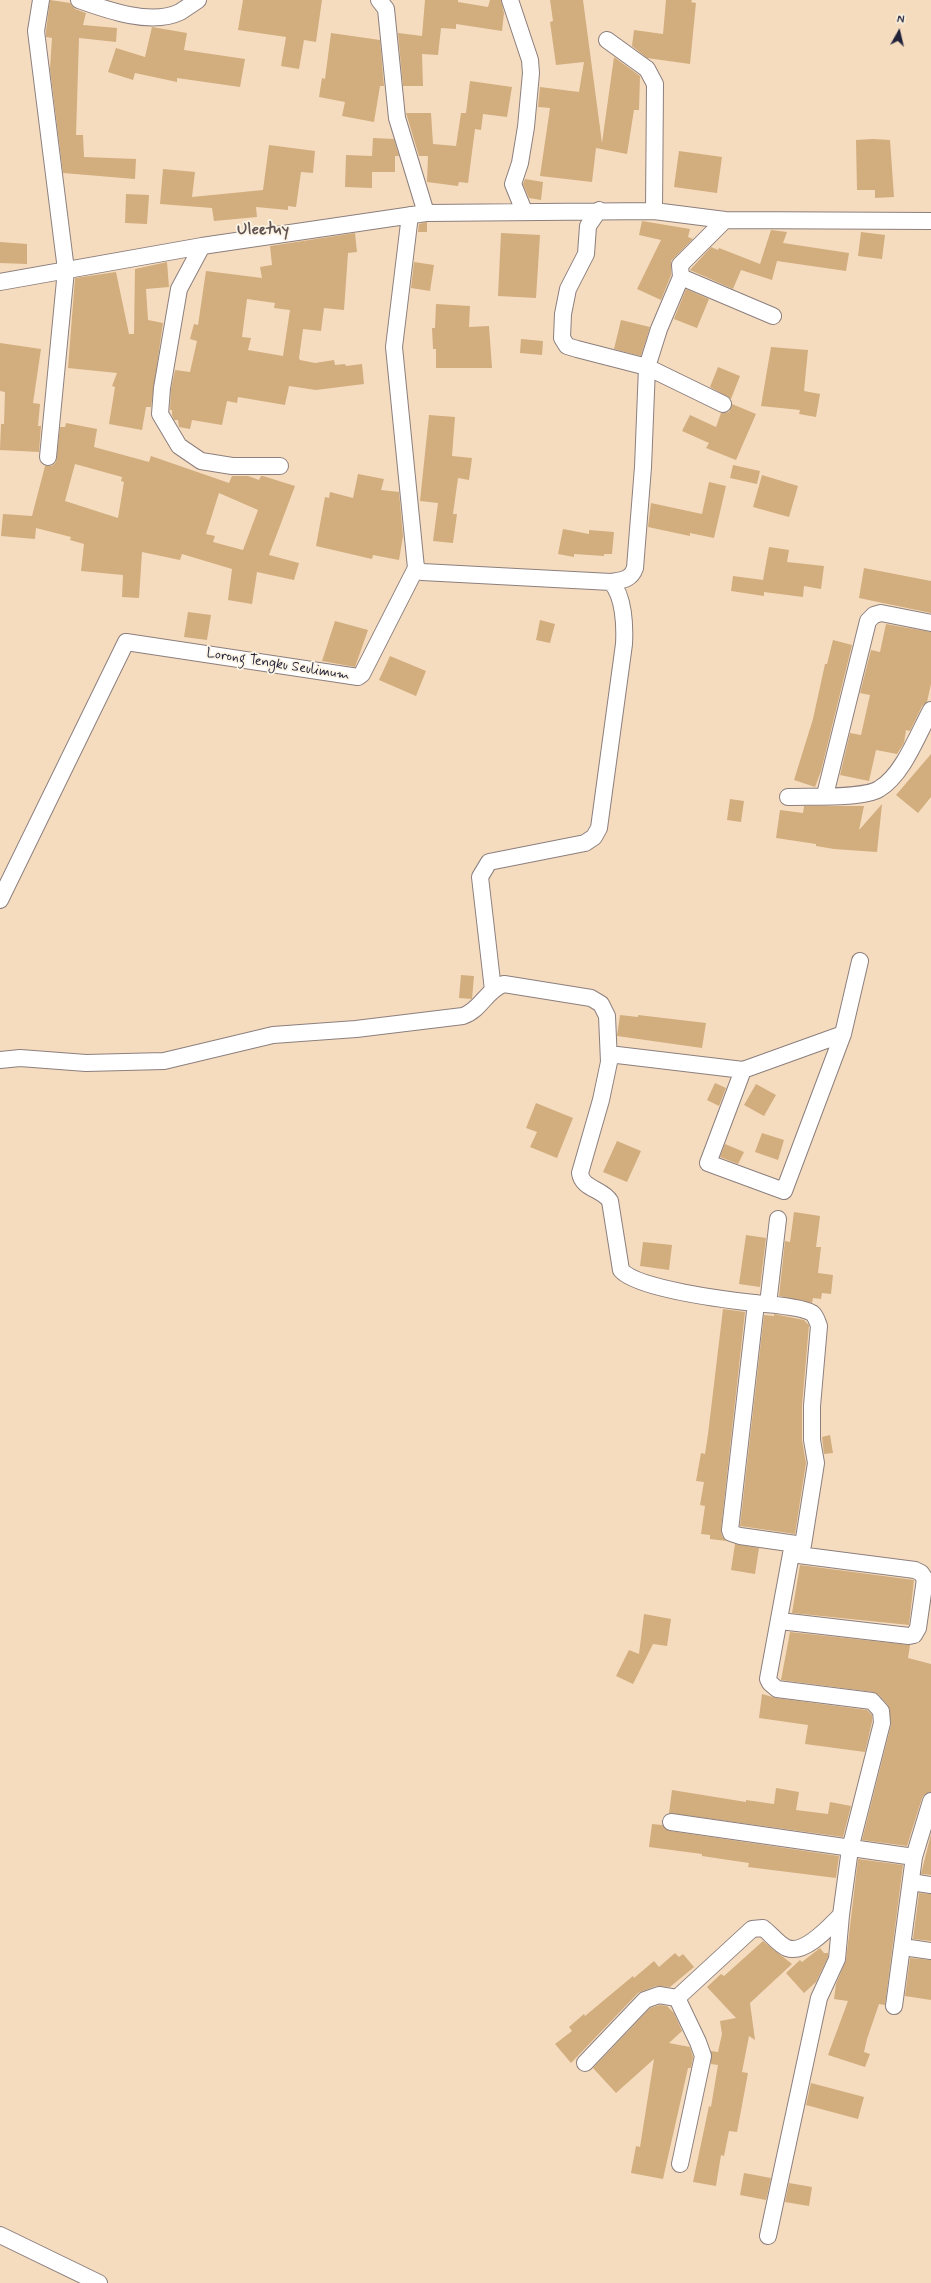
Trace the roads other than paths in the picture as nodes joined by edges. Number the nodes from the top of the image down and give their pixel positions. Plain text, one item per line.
1 (41, 0) edge
2 (79, 0) edge
3 (198, 0) edge
4 (379, 0) edge
5 (510, 0) edge
6 (607, 40) dead end
7 (599, 210) junction
8 (524, 211) junction
9 (654, 211) junction
10 (418, 214) junction
11 (725, 220) junction
12 (931, 221) edge
13 (202, 246) junction
14 (66, 270) junction
15 (681, 277) junction
16 (0, 282) edge
17 (773, 316) dead end
18 (647, 367) junction
19 (723, 404) dead end
20 (48, 457) dead end
21 (280, 466) dead end
22 (416, 568) junction
23 (611, 582) junction
24 (931, 623) edge
25 (931, 710) edge
26 (826, 795) junction
27 (788, 797) dead end
28 (0, 900) edge
29 (860, 961) dead end
30 (493, 990) junction
31 (843, 1034) junction
32 (609, 1054) junction
33 (1, 1059) edge
34 (743, 1070) junction
35 (778, 1219) dead end
36 (762, 1303) junction
37 (797, 1550) junction
38 (780, 1621) junction
39 (931, 1801) edge
40 (671, 1822) dead end
41 (850, 1849) junction
42 (914, 1857) junction
43 (911, 1882) junction
44 (931, 1885) edge
45 (842, 1915) junction
46 (903, 1947) junction
47 (931, 1951) edge
48 (677, 1998) junction
49 (894, 2006) dead end
50 (585, 2063) dead end
51 (680, 2164) dead end
52 (0, 2235) edge
53 (768, 2236) dead end
54 (99, 2283) edge

1 - 14 street
2 - 3 street
4 - 10 street
5 - 8 street
6 - 9 street
7 - 8 street
7 - 9 street
7 - 18 street
8 - 10 street
9 - 11 street
10 - 13 street
10 - 22 street
11 - 12 street
11 - 15 street
13 - 14 street
13 - 21 street
14 - 16 street
14 - 20 street
15 - 17 street
15 - 18 street
18 - 19 street
18 - 23 street
22 - 23 street
22 - 28 street, Lorong Tengku Seulimum
23 - 30 street
24 - 26 street
25 - 26 street
26 - 27 street
29 - 31 street
30 - 32 street
30 - 33 street
31 - 34 street
31 - 34 street
32 - 34 street
32 - 36 street
35 - 36 street
36 - 37 street
36 - 37 street
37 - 38 street
37 - 38 street
38 - 41 street
39 - 42 street
40 - 41 street
41 - 42 street
41 - 45 street
42 - 43 street
43 - 44 street
43 - 46 street
45 - 48 street
45 - 53 street
46 - 47 street
46 - 49 street
48 - 50 street
48 - 51 street
52 - 54 street

